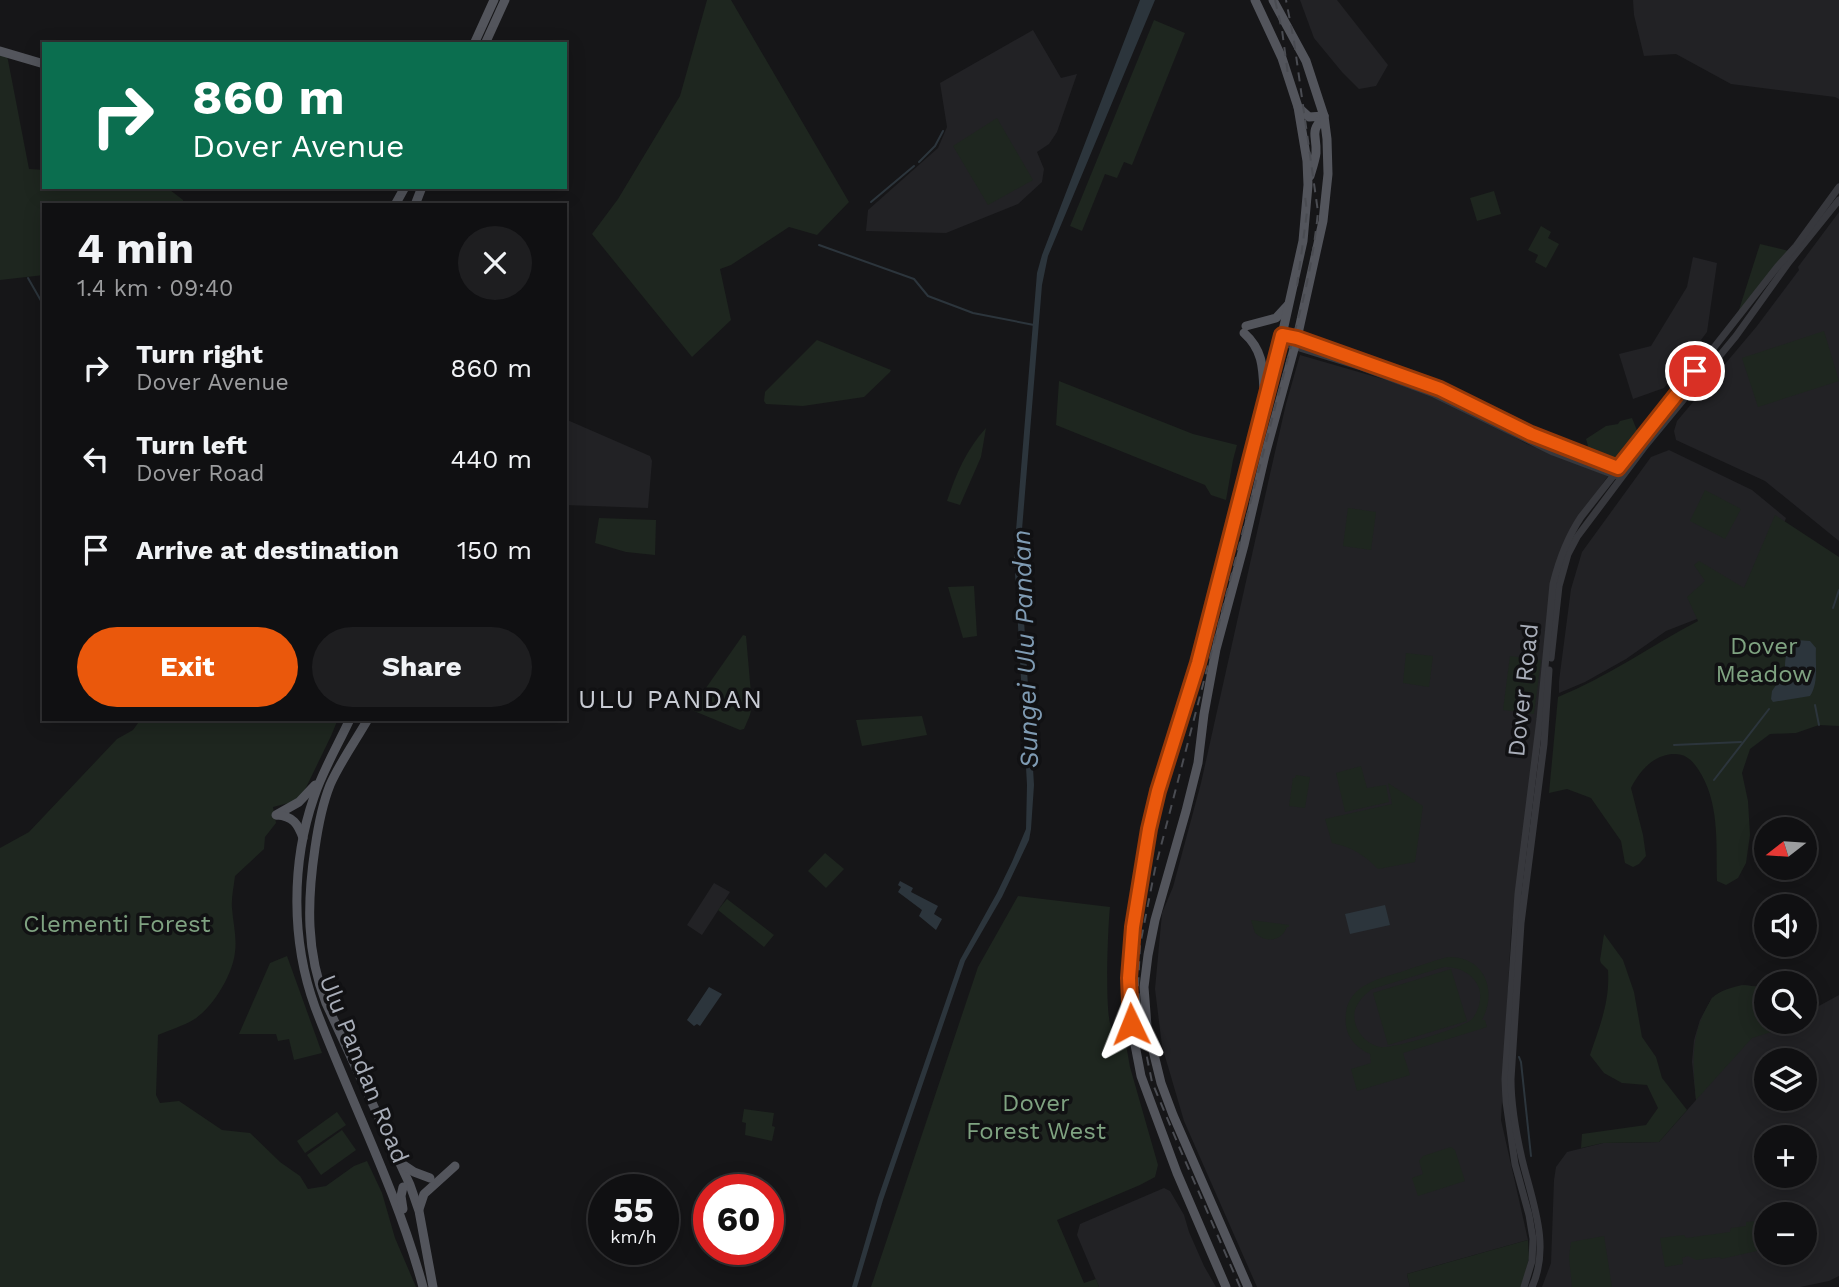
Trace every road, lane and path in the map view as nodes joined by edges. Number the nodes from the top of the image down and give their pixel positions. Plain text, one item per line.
1 (494, 0) edge
2 (505, 0) edge
3 (1255, 0) edge
4 (1273, 0) edge
5 (475, 42) edge
6 (486, 42) edge
7 (0, 51) edge
8 (42, 63) edge
9 (1298, 107) junction
10 (1324, 116) junction
11 (1308, 185) junction
12 (1839, 187) edge
13 (1839, 200) edge
14 (1289, 304) junction
15 (1281, 338) junction
16 (1296, 342) junction
17 (1264, 404) junction
18 (1620, 473) junction
19 (1236, 573) junction
20 (1220, 578) junction
21 (1233, 586) junction
22 (1212, 610) junction
23 (350, 721) edge
24 (367, 721) edge
25 (321, 779) junction
26 (304, 839) junction
27 (1513, 1013) junction
28 (401, 1163) junction
29 (455, 1166) dead end
30 (429, 1178) dead end
31 (403, 1187) dead end
32 (419, 1211) junction
33 (411, 1244) junction
34 (423, 1287) edge
35 (433, 1287) edge
36 (1226, 1287) edge
37 (1248, 1287) edge
38 (1524, 1287) edge
39 (1532, 1287) edge

1 - 5 main road
2 - 6 main road
3 - 9 main road
4 - 10 main road
7 - 8 main road
9 - 10 main road
9 - 11 main road
10 - 11 main road
10 - 16 main road
11 - 14 main road
12 - 18 street, Dover Road
13 - 18 street, Dover Road
14 - 15 main road
14 - 17 main road
15 - 16 street
15 - 17 main road
16 - 18 street
16 - 19 main road
17 - 20 main road
18 - 27 street, Dover Road
19 - 20 main road
19 - 21 main road
20 - 22 main road
21 - 22 main road
21 - 37 main road
22 - 36 main road
23 - 25 main road
24 - 28 main road, Ulu Pandan Road
25 - 26 main road, Ulu Pandan Road
25 - 26 main road
26 - 33 main road, Ulu Pandan Road
27 - 38 street, Dover Road
27 - 39 street, Dover Road
28 - 30 main road
28 - 32 main road, Ulu Pandan Road
29 - 32 main road
31 - 33 main road
32 - 35 main road, Ulu Pandan Road
33 - 34 main road, Ulu Pandan Road

